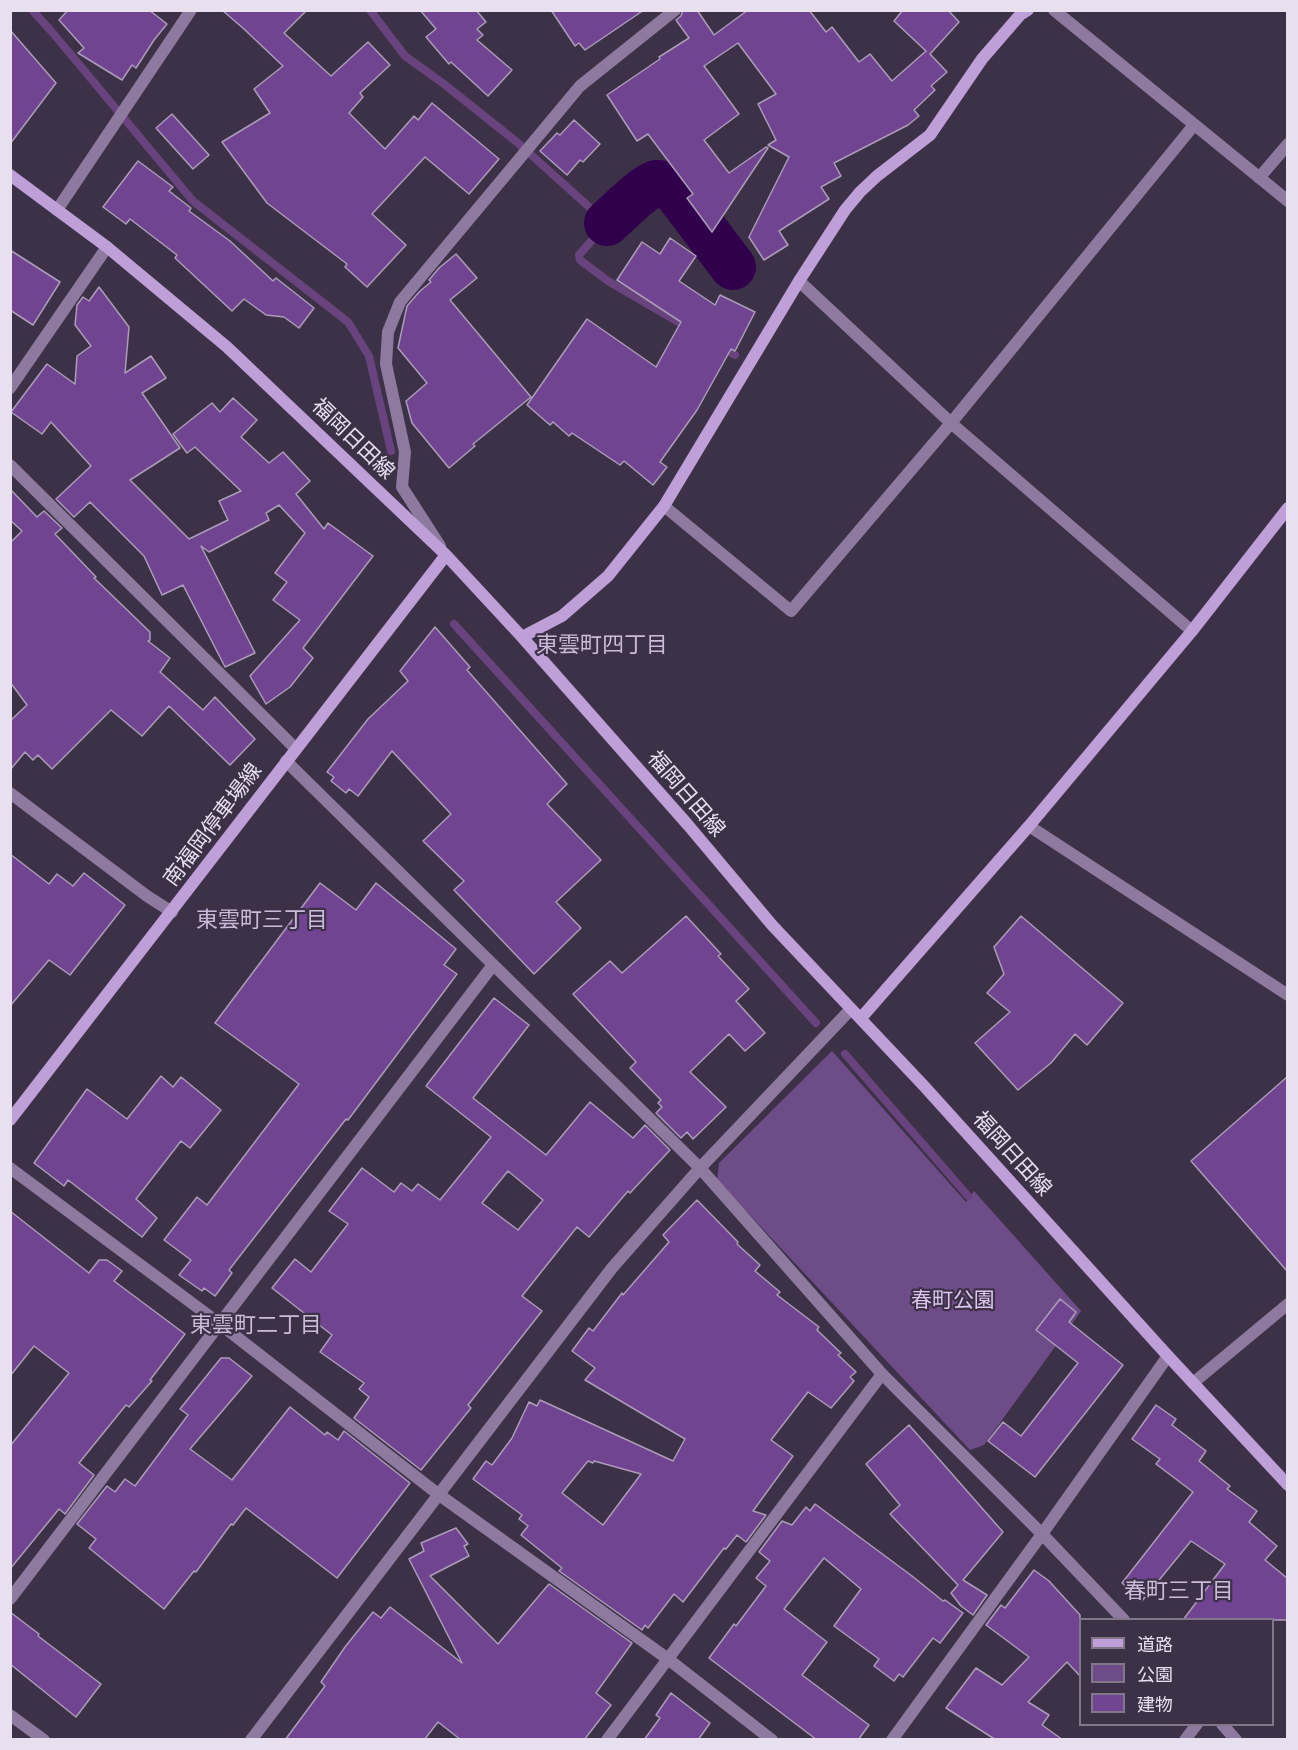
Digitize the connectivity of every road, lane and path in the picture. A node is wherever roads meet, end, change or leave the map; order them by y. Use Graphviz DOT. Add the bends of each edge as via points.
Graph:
graph roads {
  1 [pos="191,10"];
  2 [pos="675,10"];
  3 [pos="1028,10"];
  4 [pos="1054,10"];
  5 [pos="1194,125"];
  6 [pos="1287,144"];
  7 [pos="10,175"];
  8 [pos="1259,178"];
  9 [pos="1287,201"];
  10 [pos="57,210"];
  11 [pos="106,247"];
  12 [pos="799,281"];
  13 [pos="10,388"];
  14 [pos="951,423"];
  15 [pos="10,465"];
  16 [pos="664,506"];
  17 [pos="1287,508"];
  18 [pos="446,555"];
  19 [pos="1192,631"];
  20 [pos="522,637"];
  21 [pos="296,749"];
  22 [pos="286,761"];
  23 [pos="10,793"];
  24 [pos="1029,826"];
  25 [pos="171,912"];
  26 [pos="493,965"];
  27 [pos="1287,996"];
  28 [pos="851,1009"];
  29 [pos="861,1018"];
  30 [pos="10,1120"];
  31 [pos="10,1168"];
  32 [pos="700,1168"];
  33 [pos="1287,1304"];
  34 [pos="220,1324"];
  35 [pos="1168,1356"];
  36 [pos="882,1374"];
  37 [pos="1194,1383"];
  38 [pos="1287,1485"];
  39 [pos="438,1494"];
  40 [pos="1042,1534"];
  41 [pos="10,1599"];
  42 [pos="1122,1618"];
  43 [pos="668,1659"];
  44 [pos="10,1715"];
  45 [pos="1196,1726"];
  46 [pos="1223,1726"];
  47 [pos="44,1740"];
  48 [pos="251,1740"];
  49 [pos="607,1740"];
  50 [pos="772,1740"];
  51 [pos="892,1740"];
  52 [pos="1185,1740"];
  53 [pos="1236,1740"];
  1 -- 10 [label="street"];
  2 -- 18 [label="street" via="580,86 400,302 388,332 386,364 405,452 402,487"];
  3 -- 12 [label="main road" via="982,59 930,135 860,192"];
  4 -- 5 [label="street"];
  5 -- 8 [label="street"];
  5 -- 14 [label="street"];
  6 -- 8 [label="street"];
  7 -- 10 [label="main road, 福岡日田線"];
  8 -- 9 [label="street"];
  10 -- 11 [label="main road, 福岡日田線"];
  11 -- 13 [label="street"];
  11 -- 18 [label="main road, 福岡日田線" via="227,347"];
  12 -- 14 [label="street"];
  12 -- 16 [label="main road"];
  14 -- 16 [label="street" via="791,611"];
  14 -- 19 [label="street"];
  15 -- 21 [label="street"];
  16 -- 20 [label="main road" via="609,576 562,616"];
  17 -- 19 [label="main road"];
  18 -- 20 [label="main road, 福岡日田線"];
  18 -- 21 [label="main road, 南福岡停車場線"];
  19 -- 24 [label="main road"];
  20 -- 28 [label="main road, 福岡日田線" via="772,925"];
  21 -- 22 [label="main road, 南福岡停車場線"];
  22 -- 25 [label="main road, 南福岡停車場線"];
  22 -- 26 [label="street"];
  23 -- 25 [label="street"];
  24 -- 27 [label="street"];
  24 -- 29 [label="main road"];
  25 -- 30 [label="main road, 南福岡停車場線"];
  26 -- 32 [label="street"];
  26 -- 34 [label="street"];
  28 -- 29 [label="main road, 福岡日田線"];
  28 -- 32 [label="street"];
  29 -- 35 [label="main road, 福岡日田線"];
  31 -- 34 [label="street"];
  32 -- 36 [label="street"];
  32 -- 39 [label="street" via="612,1268"];
  33 -- 37 [label="street"];
  34 -- 39 [label="street"];
  34 -- 41 [label="street"];
  35 -- 37 [label="main road, 福岡日田線"];
  35 -- 40 [label="street"];
  36 -- 40 [label="street"];
  36 -- 43 [label="street"];
  37 -- 38 [label="main road, 福岡日田線"];
  39 -- 43 [label="street"];
  39 -- 48 [label="street"];
  40 -- 42 [label="street"];
  40 -- 51 [label="street"];
  43 -- 49 [label="street"];
  43 -- 50 [label="street"];
  44 -- 47 [label="street"];
  45 -- 52 [label="street"];
  46 -- 53 [label="street"];
}
